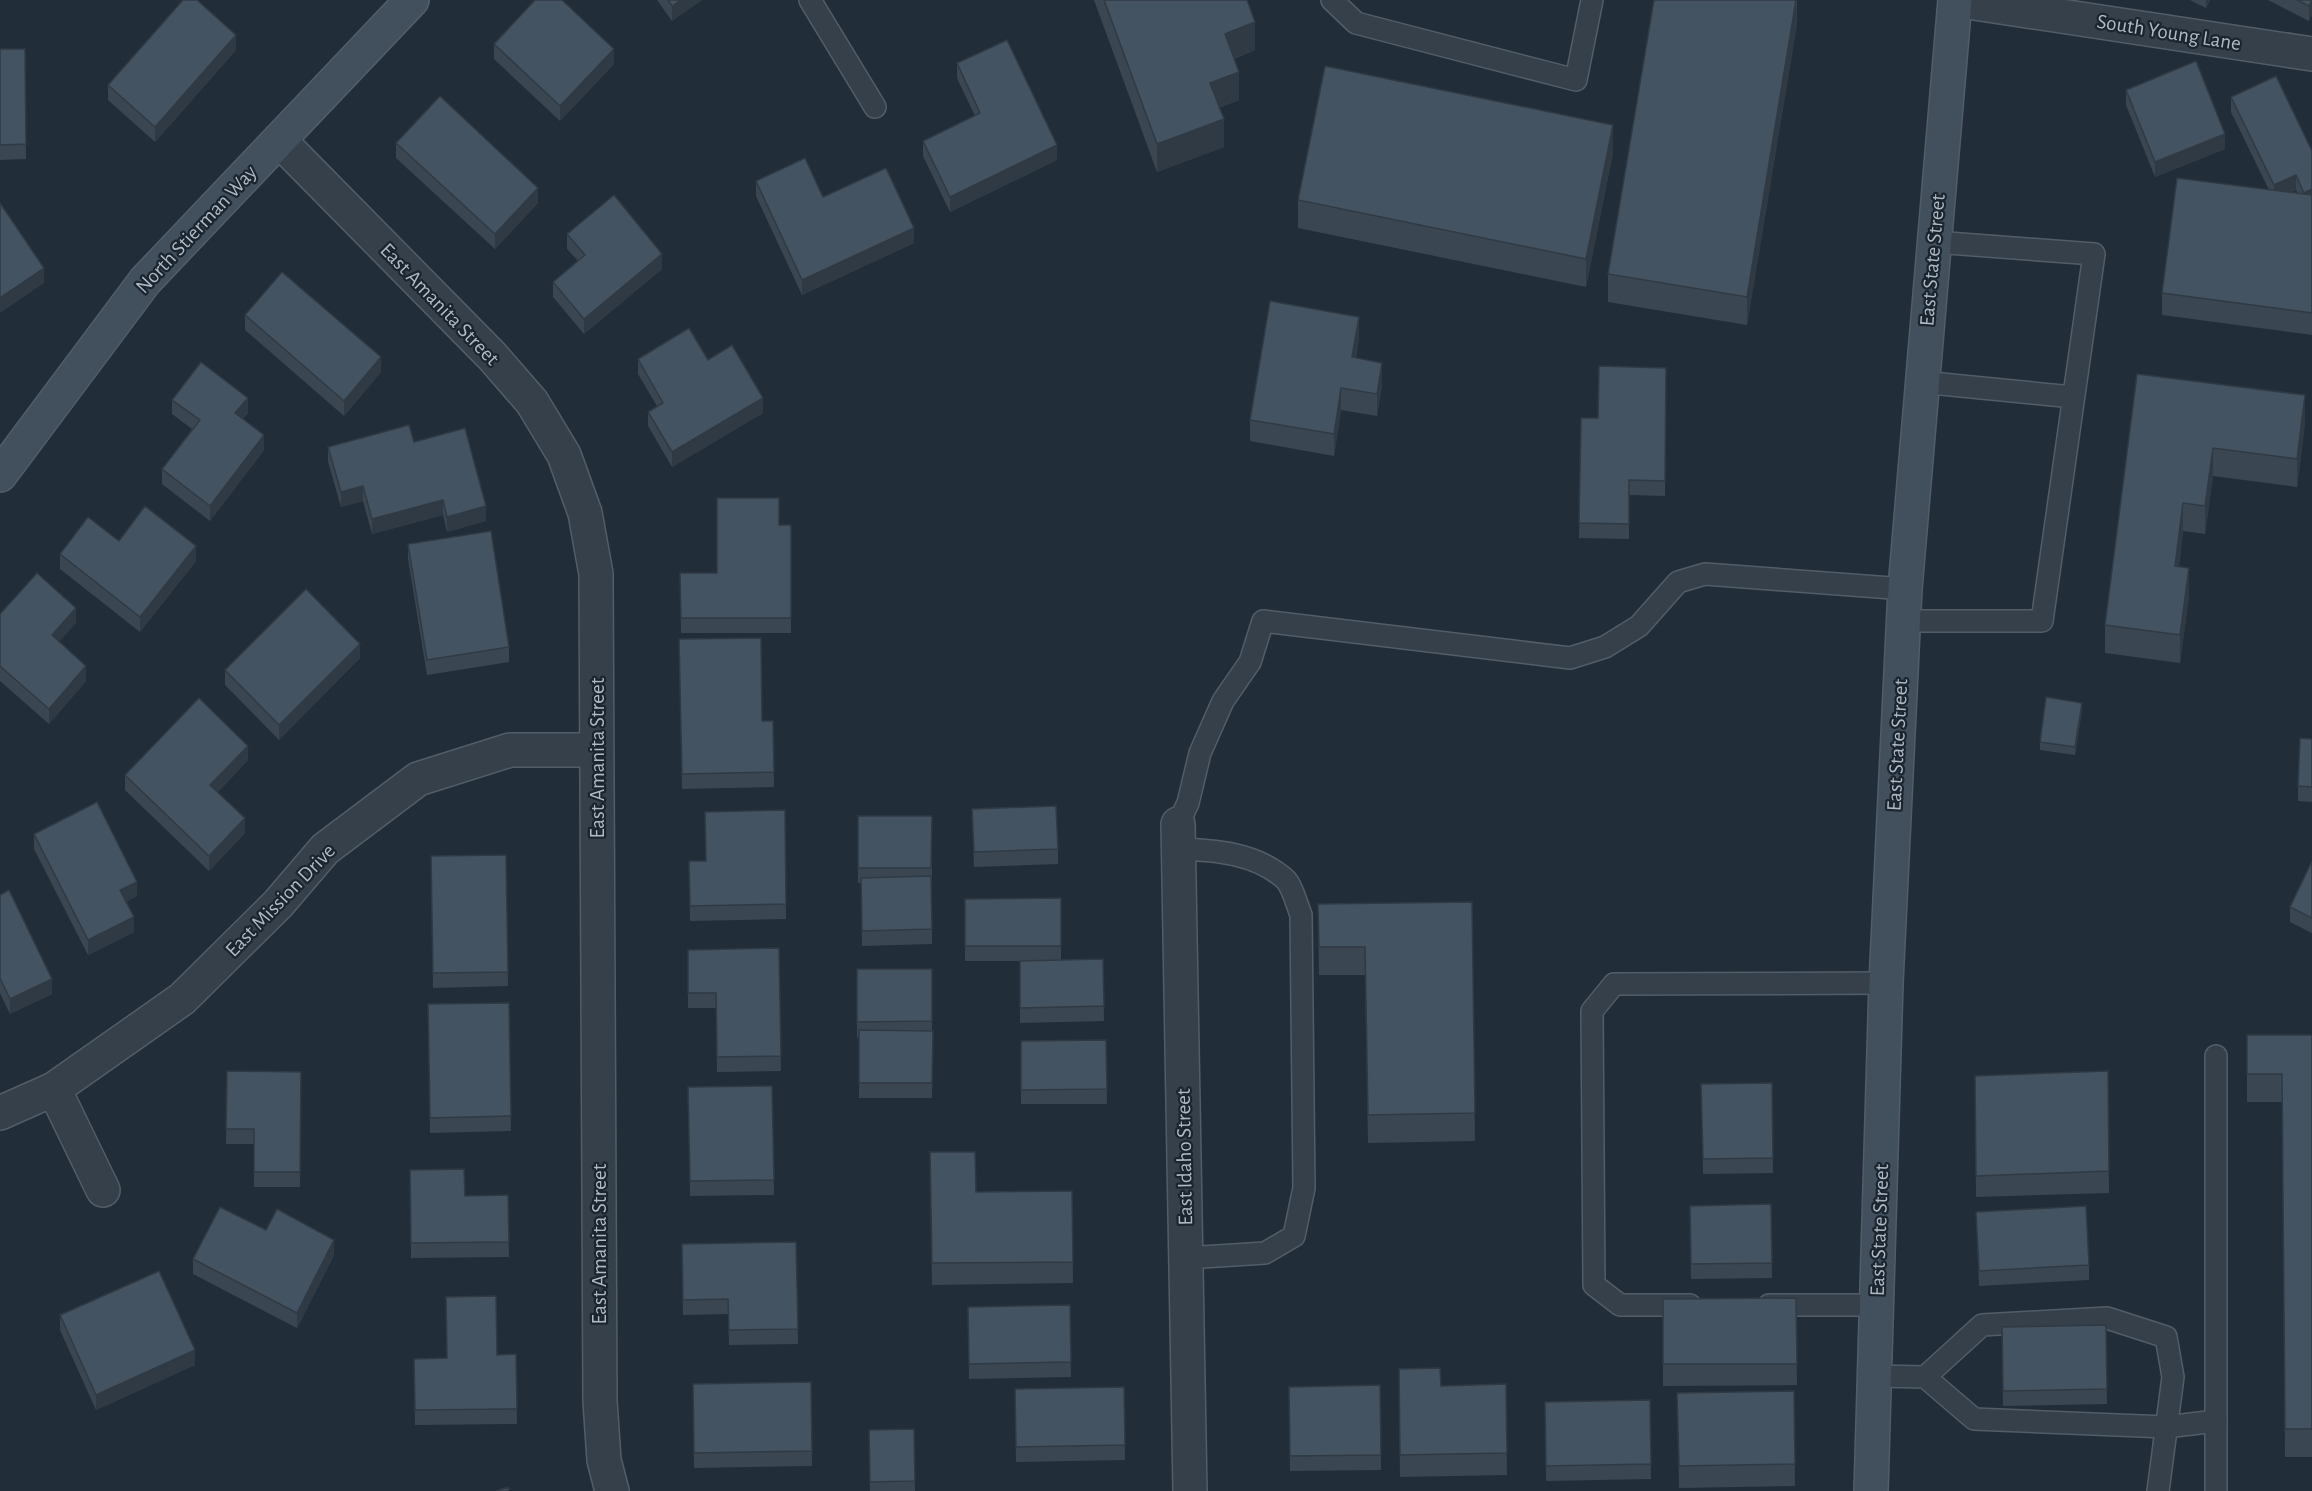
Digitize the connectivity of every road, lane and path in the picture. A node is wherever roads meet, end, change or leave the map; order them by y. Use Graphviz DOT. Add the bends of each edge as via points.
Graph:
graph roads {
  1 [pos="412,0"];
  2 [pos="810,0"];
  3 [pos="1332,0"];
  4 [pos="1592,0"];
  5 [pos="1955,0"];
  6 [pos="2312,54"];
  7 [pos="875,107"];
  8 [pos="279,140"];
  9 [pos="1934,242"];
  10 [pos="1920,382"];
  11 [pos="2073,397"];
  12 [pos="0,475"];
  13 [pos="1905,589"];
  14 [pos="1903,621"];
  15 [pos="597,750"];
  16 [pos="1178,836"];
  17 [pos="1886,983"];
  18 [pos="2216,1056"];
  19 [pos="54,1089"];
  20 [pos="0,1113"];
  21 [pos="103,1190"];
  22 [pos="1186,1258"];
  23 [pos="1711,1305"];
  24 [pos="1745,1305"];
  25 [pos="1876,1305"];
  26 [pos="1874,1377"];
  27 [pos="1925,1377"];
  28 [pos="2216,1421"];
  29 [pos="2166,1427"];
  30 [pos="612,1491"];
  31 [pos="1190,1491"];
  32 [pos="1871,1491"];
  33 [pos="2158,1491"];
  34 [pos="2216,1491"];
  1 -- 8 [label="main road, North Stierman Way"];
  2 -- 7 [label="lane"];
  3 -- 4 [label="lane" via="1356,23 1576,80"];
  5 -- 6 [label="street, South Young Lane"];
  5 -- 9 [label="main road, East State Street"];
  8 -- 12 [label="main road, North Stierman Way" via="145,281"];
  8 -- 15 [label="street, East Amanita Street" via="492,356 532,402 564,455 585,513 596,574"];
  9 -- 10 [label="main road, East State Street"];
  9 -- 11 [label="lane" via="2094,254"];
  10 -- 11 [label="lane"];
  10 -- 13 [label="main road, East State Street"];
  11 -- 14 [label="lane" via="2042,621"];
  13 -- 14 [label="main road, East State Street"];
  13 -- 16 [label="lane" via="1706,574 1678,582 1638,626 1605,647 1570,658 1263,621 1250,662 1223,701 1200,753"];
  14 -- 17 [label="main road, East State Street"];
  15 -- 19 [label="street, East Mission Drive" via="510,750 418,779 325,849 278,904 182,999"];
  15 -- 30 [label="street, East Amanita Street" via="600,1401 604,1460"];
  16 -- 22 [label="street, East Idaho Street"];
  16 -- 22 [label="lane" via="1258,863 1287,881 1301,915 1304,1188 1294,1236 1264,1253"];
  17 -- 23 [label="lane" via="1614,984 1592,1011 1594,1285 1620,1305"];
  17 -- 25 [label="main road, East State Street"];
  18 -- 28 [label="lane"];
  19 -- 20 [label="street, East Mission Drive"];
  19 -- 21 [label="street"];
  22 -- 31 [label="street, East Idaho Street"];
  24 -- 25 [label="lane"];
  25 -- 26 [label="main road, East State Street"];
  26 -- 27 [label="lane"];
  26 -- 32 [label="main road, East State Street"];
  27 -- 29 [label="lane" via="1974,1419"];
  27 -- 29 [label="lane" via="1982,1325 2107,1318 2166,1337 2173,1377"];
  28 -- 29 [label="lane"];
  28 -- 34 [label="lane"];
  29 -- 33 [label="lane"];
}
